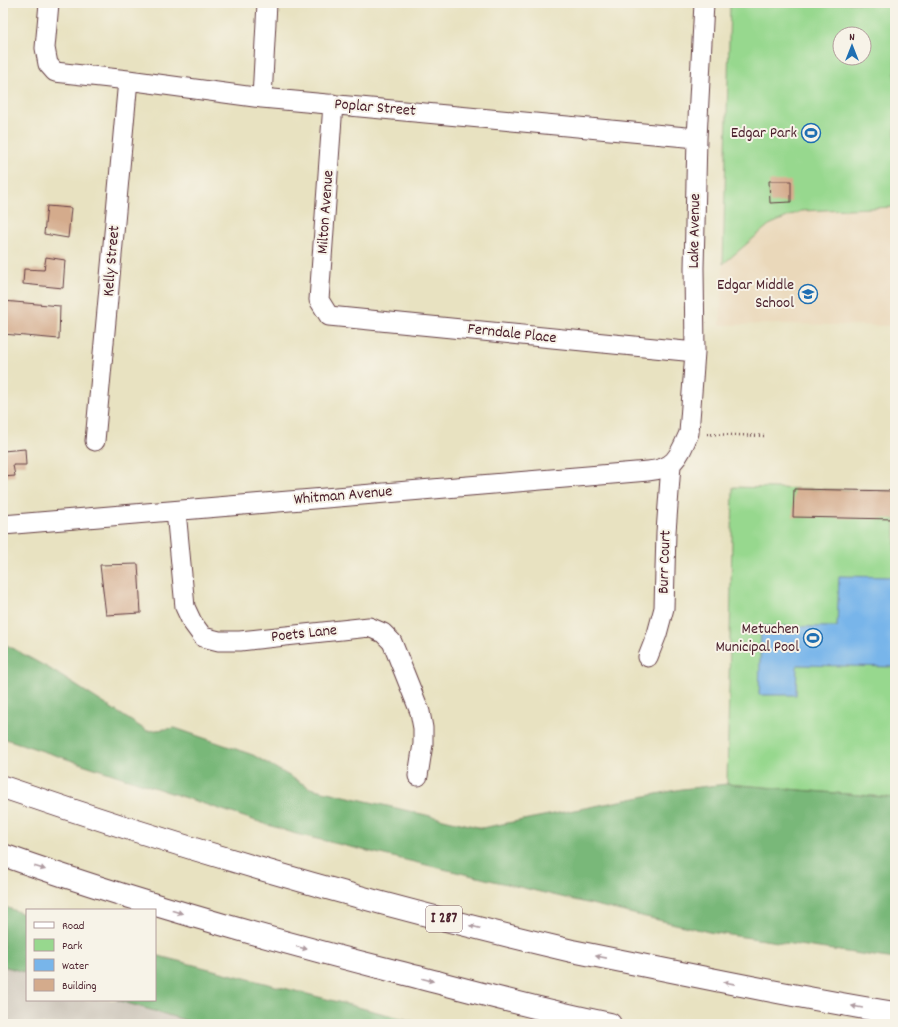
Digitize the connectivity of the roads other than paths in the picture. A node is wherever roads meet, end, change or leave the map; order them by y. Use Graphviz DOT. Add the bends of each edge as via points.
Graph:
graph roads {
  1 [pos="49,3"];
  2 [pos="267,3"];
  3 [pos="704,3"];
  4 [pos="128,80"];
  5 [pos="262,98"];
  6 [pos="333,104"];
  7 [pos="697,138"];
  8 [pos="329,316"];
  9 [pos="695,352"];
  10 [pos="95,442"];
  11 [pos="675,460"];
  12 [pos="176,511"];
  13 [pos="3,525"];
  14 [pos="648,657"];
  15 [pos="418,776"];
  16 [pos="3,787"];
  17 [pos="3,855"];
  18 [pos="895,1013"];
  19 [pos="610,1024"];
  1 -- 4 [label="street, Poplar Street" via="45,48 48,64 55,72"];
  2 -- 5 [label="street"];
  3 -- 7 [label="street, Lake Avenue"];
  4 -- 5 [label="street, Poplar Street"];
  4 -- 10 [label="street, Kelly Street"];
  5 -- 6 [label="street, Poplar Street"];
  6 -- 7 [label="street, Poplar Street"];
  6 -- 8 [label="street, Milton Avenue" via="319,300"];
  7 -- 9 [label="street, Lake Avenue"];
  8 -- 9 [label="street, Ferndale Place"];
  9 -- 11 [label="street, Lake Avenue" via="689,433"];
  11 -- 12 [label="street, Whitman Avenue" via="658,470"];
  11 -- 14 [label="street, Burr Court" via="666,532 664,608"];
  12 -- 13 [label="street, Whitman Avenue"];
  12 -- 15 [label="street, Poets Lane" via="185,607 203,637 220,641 240,641 369,627 383,633 392,642 420,712 423,744"];
  18 -- 16 [label="highway, I 287, one-way" via="791,995 574,951 414,912 248,866"];
  17 -- 19 [label="highway, one-way" via="287,944"];
}
